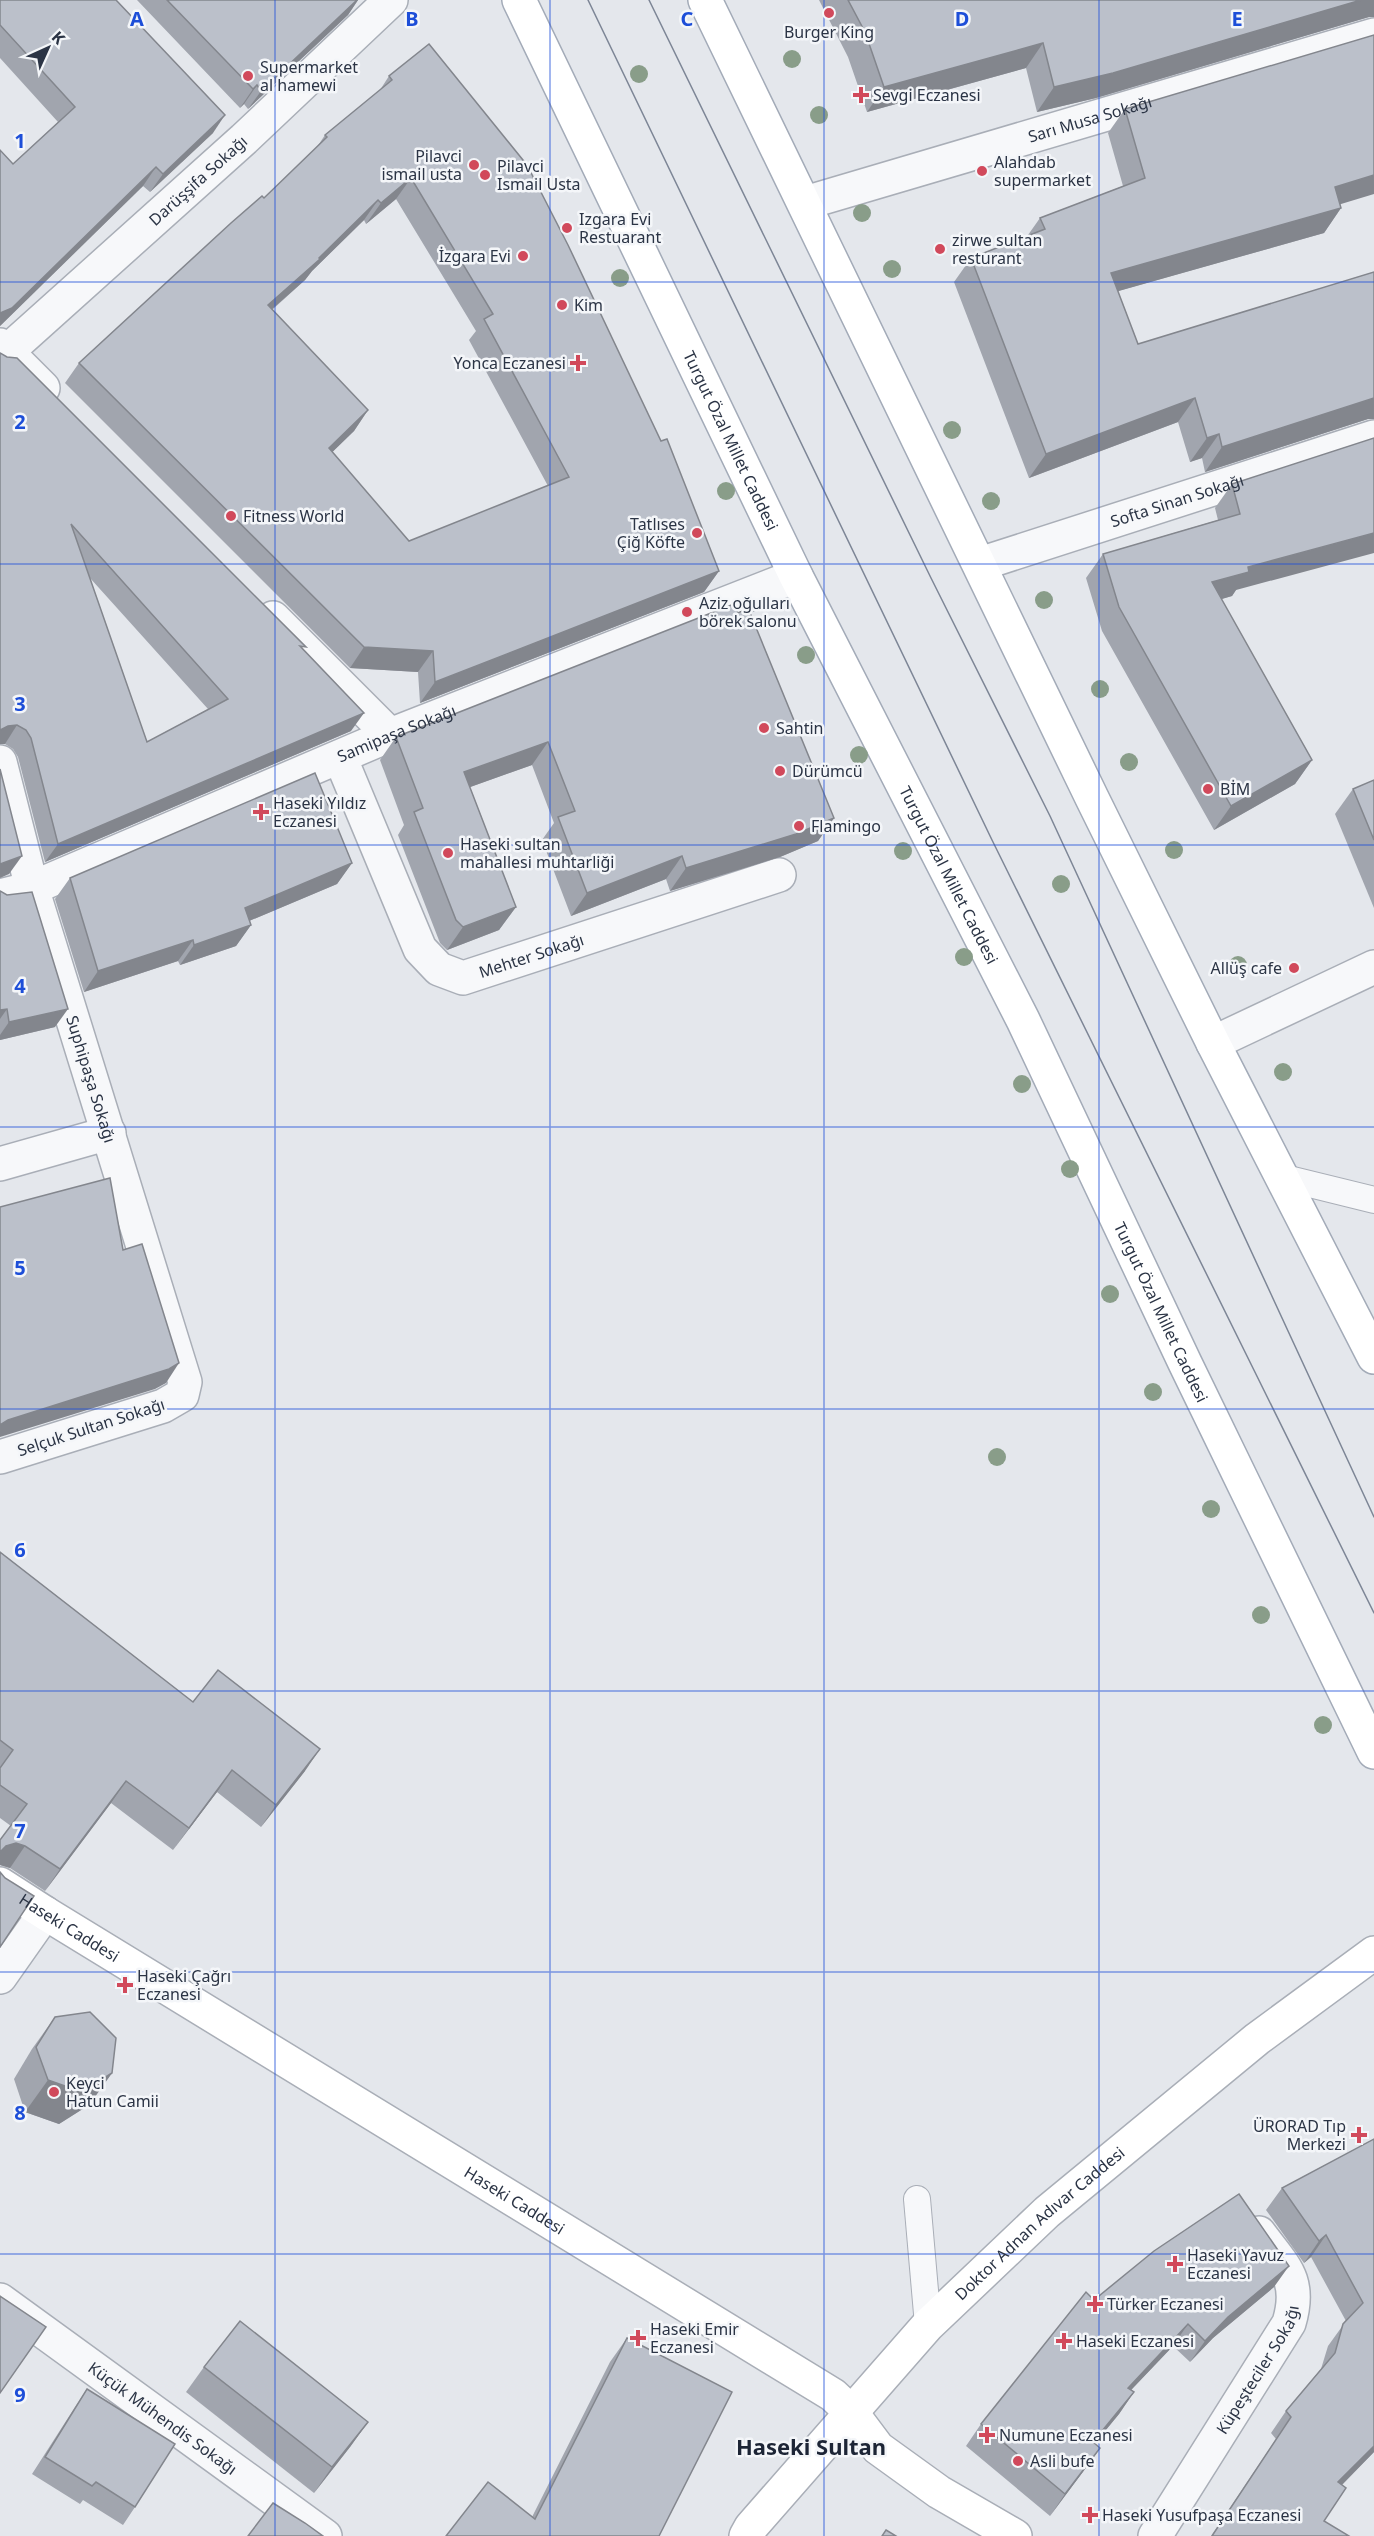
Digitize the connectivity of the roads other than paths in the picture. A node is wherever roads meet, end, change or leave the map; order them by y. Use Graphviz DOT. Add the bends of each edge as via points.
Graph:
graph roads {
  1 [pos="391,0"];
  2 [pos="519,0"];
  3 [pos="705,0"];
  4 [pos="1374,34"];
  5 [pos="220,114"];
  6 [pos="244,139"];
  7 [pos="805,203"];
  8 [pos="2,351"];
  9 [pos="65,410"];
  10 [pos="1374,437"];
  11 [pos="980,564"];
  12 [pos="796,576"];
  13 [pos="248,593"];
  14 [pos="390,735"];
  15 [pos="340,757"];
  16 [pos="0,762"];
  17 [pos="779,875"];
  18 [pos="32,888"];
  19 [pos="0,896"];
  20 [pos="1374,967"];
  21 [pos="1213,1043"];
  22 [pos="109,1133"];
  23 [pos="0,1164"];
  24 [pos="1281,1177"];
  25 [pos="1374,1200"];
  26 [pos="1366,1322"];
  27 [pos="1374,1357"];
  28 [pos="182,1395"];
  29 [pos="0,1457"];
  30 [pos="1374,1752"];
  31 [pos="0,1884"];
  32 [pos="45,1913"];
  33 [pos="1374,1953"];
  34 [pos="0,1977"];
  35 [pos="917,2199"];
  36 [pos="1242,2209"];
  37 [pos="0,2300"];
  38 [pos="927,2325"];
  39 [pos="850,2412"];
  40 [pos="325,2536"];
  41 [pos="746,2536"];
  42 [pos="1015,2536"];
  43 [pos="1155,2536"];
  1 -- 6 [label="street, Darüşşifa Sokağı"];
  2 -- 12 [label="main road, Turgut Özal Millet Caddesi"];
  3 -- 7 [label="main road"];
  4 -- 7 [label="street, Sarı Musa Sokağı"];
  5 -- 6 [label="street"];
  6 -- 8 [label="street, Darüşşifa Sokağı"];
  7 -- 11 [label="main road"];
  8 -- 9 [label="street"];
  10 -- 11 [label="street, Softa Sinan Sokağı"];
  11 -- 21 [label="main road"];
  12 -- 14 [label="street, Samipaşa Sokağı"];
  12 -- 30 [label="main road, Turgut Özal Millet Caddesi" via="1023,1020"];
  13 -- 14 [label="street"];
  14 -- 15 [label="street, Samipaşa Sokağı"];
  15 -- 17 [label="street, Mehter Sokağı" via="420,949 439,969 463,978"];
  15 -- 18 [label="street, Samipaşa Sokağı"];
  16 -- 18 [label="street, Suphipaşa Sokağı"];
  18 -- 19 [label="street, Samipaşa Sokağı"];
  18 -- 22 [label="street, Suphipaşa Sokağı"];
  20 -- 21 [label="street"];
  21 -- 24 [label="main road"];
  22 -- 23 [label="street"];
  22 -- 28 [label="street, Suphipaşa Sokağı" via="185,1382"];
  24 -- 25 [label="lane"];
  24 -- 26 [label="main road"];
  26 -- 27 [label="main road"];
  28 -- 29 [label="street, Selçuk Sultan Sokağı" via="163,1406"];
  31 -- 32 [label="main road, Haseki Caddesi"];
  32 -- 34 [label="street"];
  32 -- 39 [label="main road, Haseki Caddesi" via="833,2395"];
  33 -- 38 [label="main road, Doktor Adnan Adıvar Caddesi" via="1257,2039 1047,2212"];
  35 -- 38 [label="lane"];
  36 -- 43 [label="street, Küpeşteciler Sokağı" via="1292,2278 1295,2303 1288,2323"];
  37 -- 40 [label="street, Küçük Mühendis Sokağı"];
  38 -- 39 [label="main road, Doktor Adnan Adıvar Caddesi"];
  39 -- 41 [label="main road, Doktor Adnan Adıvar Caddesi"];
  39 -- 42 [label="main road, Haseki Caddesi" via="878,2448 939,2492"];
}
